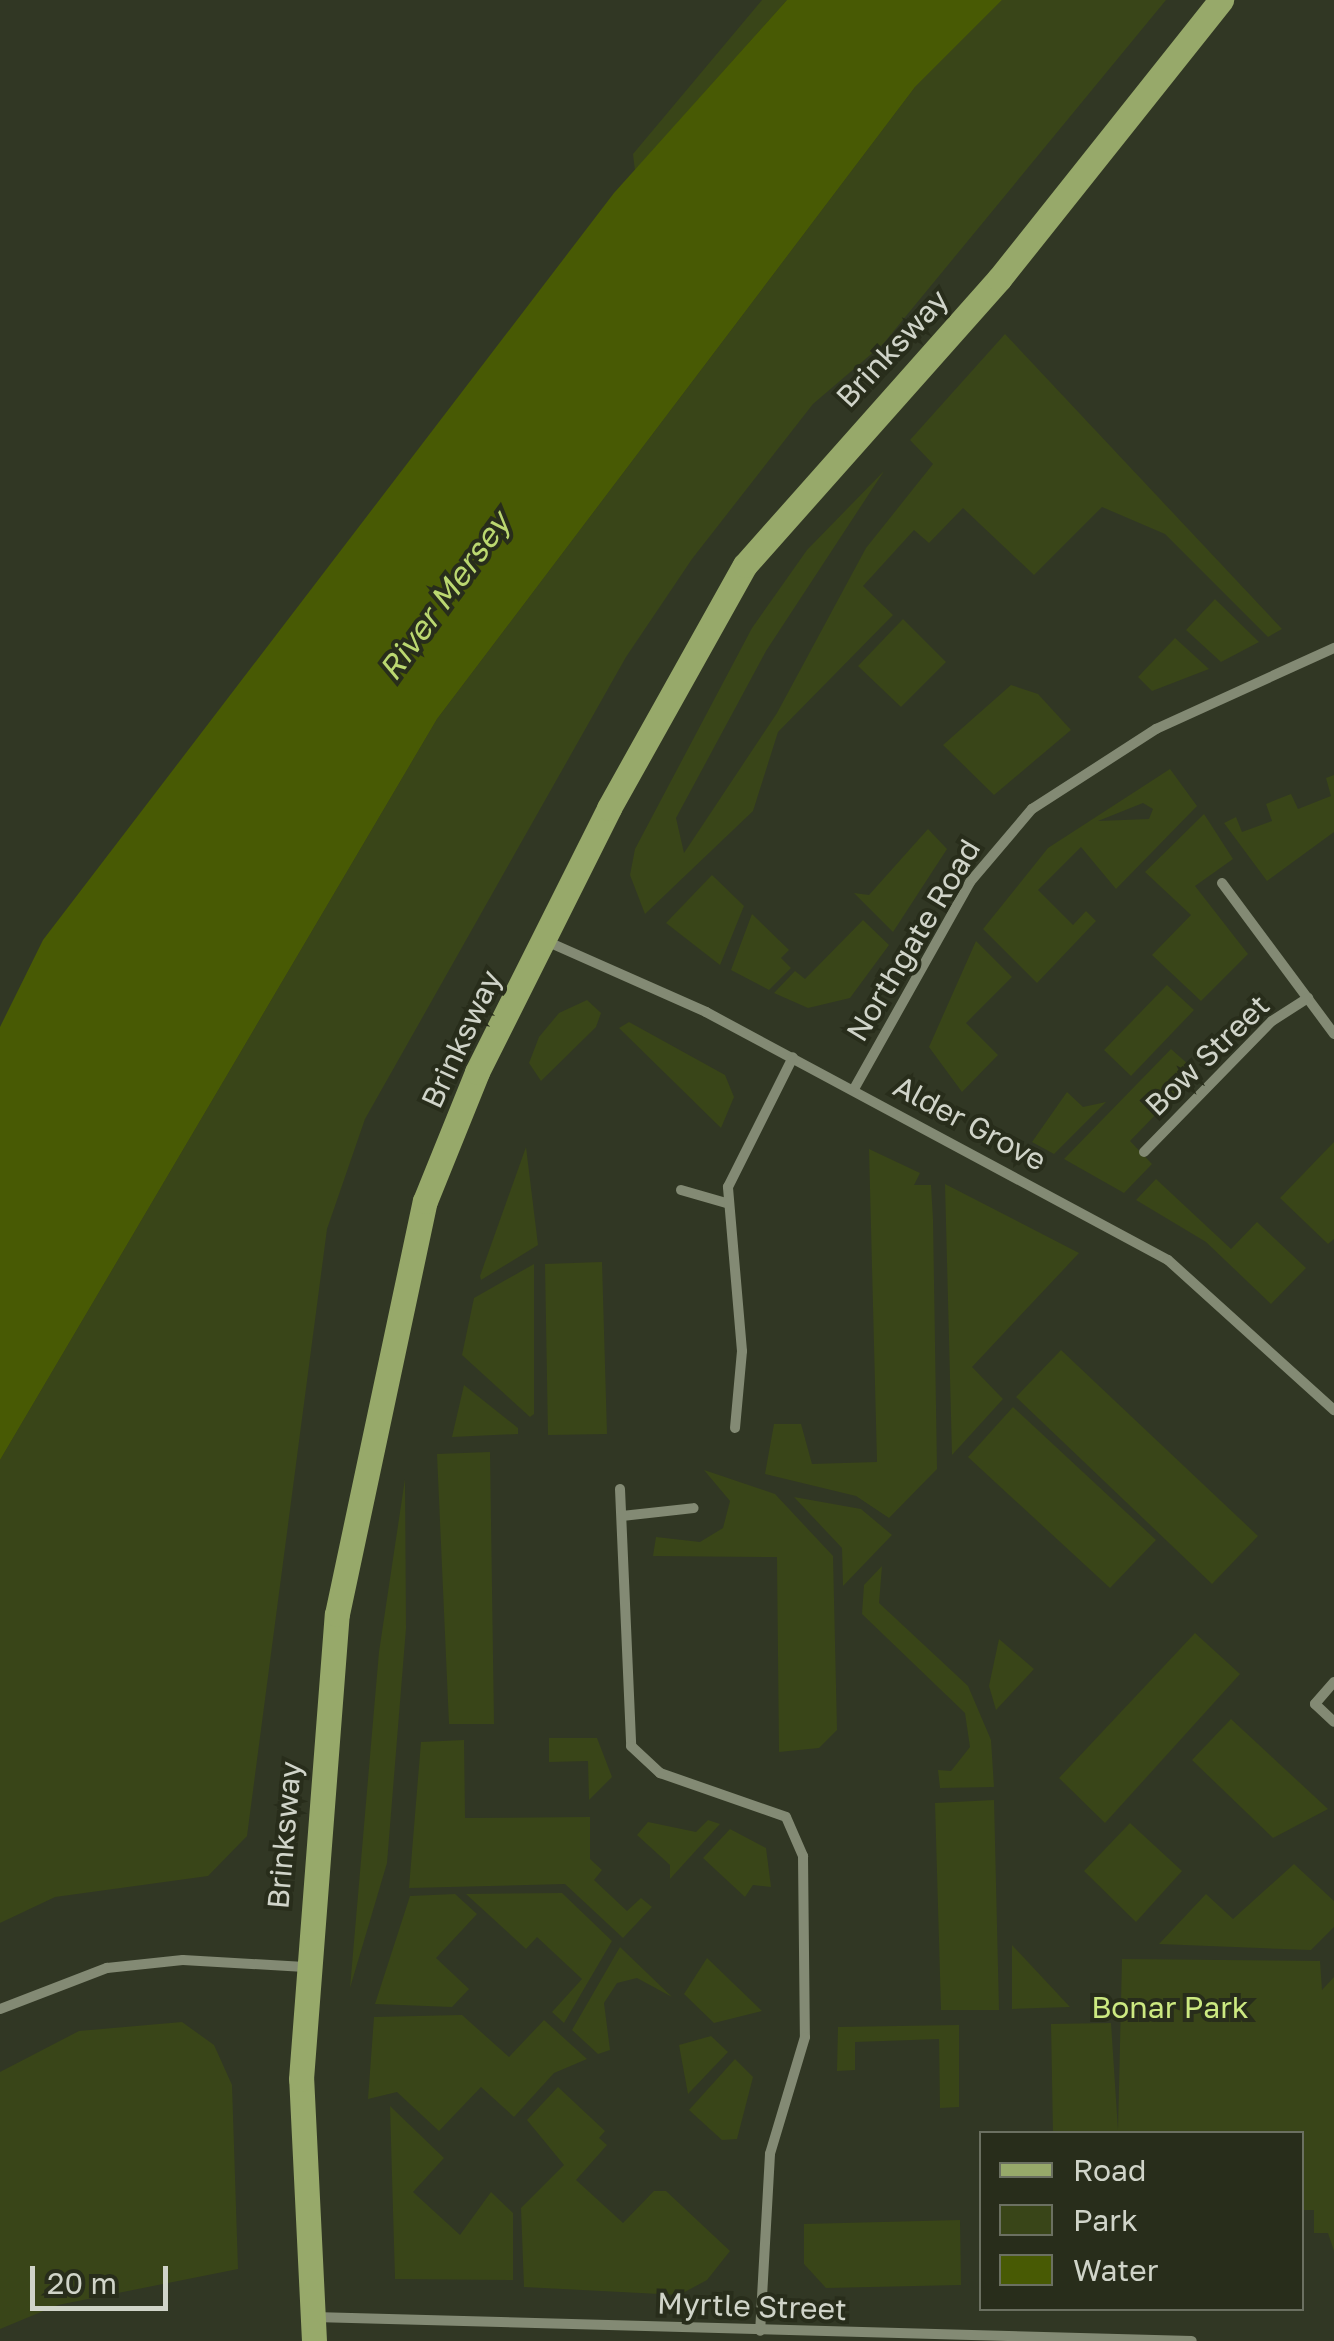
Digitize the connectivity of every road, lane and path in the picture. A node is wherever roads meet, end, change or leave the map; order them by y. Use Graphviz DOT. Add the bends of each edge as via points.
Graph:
graph roads {
  1 [pos="1222,0"];
  2 [pos="1334,648"];
  3 [pos="1222,883"];
  4 [pos="543,940"];
  5 [pos="1308,998"];
  6 [pos="1334,1034"];
  7 [pos="793,1057"];
  8 [pos="854,1090"];
  9 [pos="1144,1152"];
  10 [pos="681,1190"];
  11 [pos="726,1203"];
  12 [pos="1334,1410"];
  13 [pos="735,1428"];
  14 [pos="620,1489"];
  15 [pos="694,1508"];
  16 [pos="622,1516"];
  17 [pos="1334,1682"];
  18 [pos="1334,1722"];
  19 [pos="305,1967"];
  20 [pos="0,2008"];
  21 [pos="670,2328"];
  22 [pos="313,2329"];
  23 [pos="760,2331"];
  24 [pos="894,2338"];
  25 [pos="671,2341"];
  26 [pos="1192,2341"];
  1 -- 4 [label="main road, Brinksway" via="999,280 745,566"];
  2 -- 8 [label="street, Northgate Road" via="1156,728 1032,810 970,882"];
  3 -- 5 [label="street, Bow Street"];
  4 -- 7 [label="street, Alder Grove"];
  4 -- 19 [label="main road, Brinksway" via="426,1201 389,1342 337,1614"];
  5 -- 6 [label="street, Bow Street"];
  5 -- 9 [label="street, Bow Street" via="1272,1021"];
  7 -- 8 [label="street, Alder Grove"];
  7 -- 11 [label="street" via="736,1163"];
  8 -- 12 [label="street, Alder Grove" via="1178,1266"];
  10 -- 11 [label="street"];
  11 -- 13 [label="street" via="741,1335"];
  14 -- 16 [label="street"];
  15 -- 16 [label="street"];
  16 -- 23 [label="street" via="631,1746 660,1773 786,1816 803,1856 805,2036 770,2151"];
  17 -- 18 [label="street" via="1315,1704"];
  19 -- 20 [label="street" via="183,1960 107,1968"];
  19 -- 22 [label="main road, Brinksway"];
  21 -- 22 [label="street, Myrtle Street"];
  21 -- 23 [label="street, Myrtle Street"];
  21 -- 25 [label="street"];
  23 -- 24 [label="street, Myrtle Street"];
  24 -- 26 [label="street, Myrtle Street"];
}
